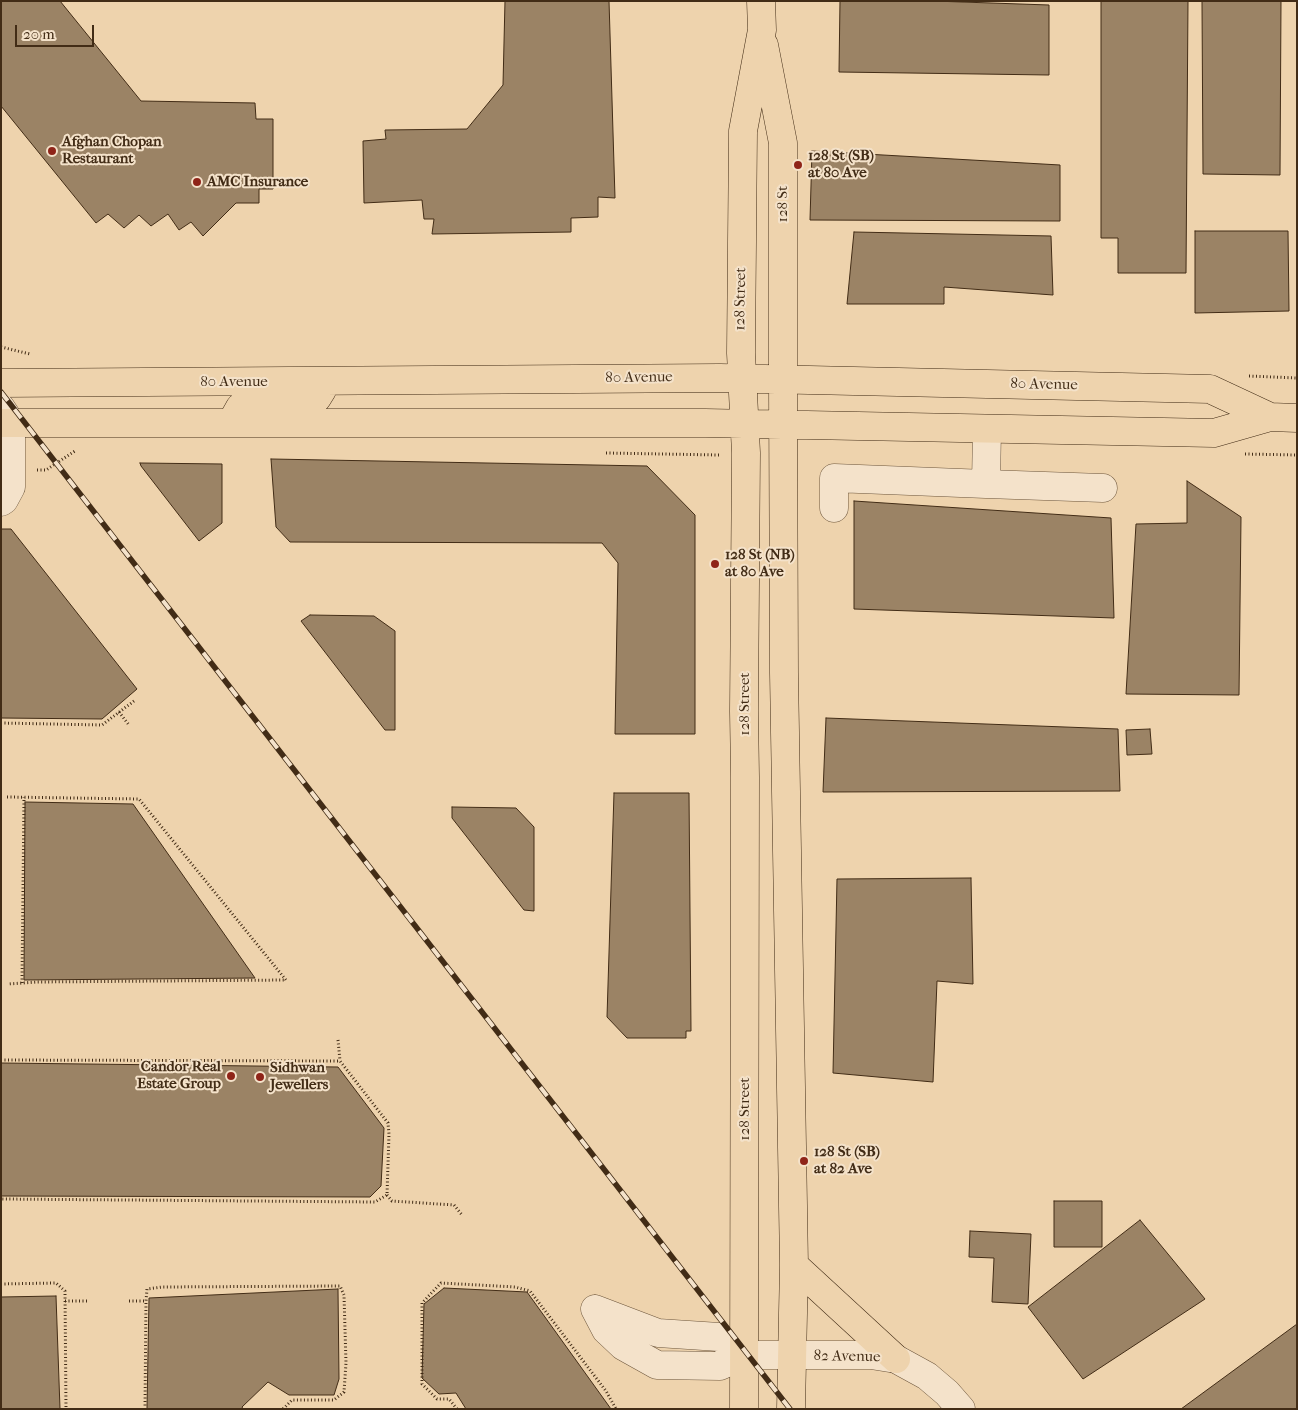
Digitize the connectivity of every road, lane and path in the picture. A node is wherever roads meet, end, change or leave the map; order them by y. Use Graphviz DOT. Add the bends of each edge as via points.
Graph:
graph roads {
  1 [pos="761,1"];
  2 [pos="762,30"];
  3 [pos="741,378"];
  4 [pos="783,379"];
  5 [pos="324,382"];
  6 [pos="1,383"];
  7 [pos="1270,417"];
  8 [pos="5,418"];
  9 [pos="1297,418"];
  10 [pos="231,423"];
  11 [pos="745,424"];
  12 [pos="784,425"];
  13 [pos="987,429"];
  14 [pos="68,455"];
  15 [pos="46,470"];
  16 [pos="986,484"];
  17 [pos="1103,488"];
  18 [pos="1,502"];
  19 [pos="834,508"];
  20 [pos="134,701"];
  21 [pos="119,712"];
  22 [pos="1,723"];
  23 [pos="129,725"];
  24 [pos="745,777"];
  25 [pos="7,798"];
  26 [pos="24,798"];
  27 [pos="788,823"];
  28 [pos="22,983"];
  29 [pos="8,984"];
  30 [pos="338,1040"];
  31 [pos="1,1060"];
  32 [pos="340,1061"];
  33 [pos="387,1194"];
  34 [pos="1,1199"];
  35 [pos="462,1215"];
  36 [pos="794,1265"];
  37 [pos="1,1284"];
  38 [pos="88,1300"];
  39 [pos="129,1300"];
  40 [pos="65,1301"];
  41 [pos="146,1301"];
  42 [pos="745,1356"];
  43 [pos="793,1356"];
  44 [pos="896,1359"];
  45 [pos="66,1409"];
  46 [pos="145,1409"];
  47 [pos="283,1409"];
  48 [pos="456,1409"];
  49 [pos="616,1409"];
  50 [pos="744,1409"];
  51 [pos="791,1409"];
  52 [pos="961,1409"];
  1 -- 2 [label="main road, 128 Street"];
  2 -- 3 [label="main road, 128 Street" via="743,131"];
  2 -- 4 [label="main road, 128 St" via="784,143"];
  3 -- 4 [label="main road, 80 Avenue"];
  3 -- 5 [label="main road, 80 Avenue"];
  3 -- 11 [label="main road, 128 Street"];
  4 -- 7 [label="main road, 80 Avenue" via="1210,389"];
  4 -- 12 [label="main road"];
  5 -- 6 [label="main road, 80 Avenue"];
  5 -- 10 [label="main road" via="317,398 248,403 240,408"];
  7 -- 9 [label="main road, 80 Avenue"];
  7 -- 13 [label="main road, 80 Avenue" via="1214,433"];
  8 -- 10 [label="main road, 80 Avenue"];
  8 -- 18 [label="street" via="11,487"];
  10 -- 11 [label="main road, 80 Avenue"];
  11 -- 12 [label="main road, 80 Avenue"];
  11 -- 24 [label="main road, 128 Street"];
  12 -- 13 [label="main road, 80 Avenue"];
  12 -- 27 [label="main road" via="784,674"];
  13 -- 16 [label="street"];
  14 -- 15 [label="path"];
  16 -- 17 [label="street"];
  16 -- 19 [label="street" via="834,478"];
  20 -- 21 [label="path"];
  21 -- 22 [label="path" via="102,725"];
  21 -- 23 [label="path"];
  24 -- 27 [label="main road"];
  24 -- 42 [label="main road, 128 Street"];
  25 -- 26 [label="path"];
  26 -- 28 [label="path"];
  26 -- 28 [label="path" via="138,799 286,980"];
  27 -- 36 [label="main road"];
  28 -- 29 [label="path"];
  30 -- 32 [label="path"];
  31 -- 32 [label="path"];
  32 -- 33 [label="path" via="388,1123"];
  33 -- 34 [label="path" via="375,1202"];
  33 -- 35 [label="path" via="392,1201 454,1205"];
  36 -- 43 [label="main road"];
  36 -- 44 [label="main road"];
  37 -- 40 [label="path" via="56,1283 65,1291"];
  38 -- 40 [label="path"];
  39 -- 41 [label="path"];
  40 -- 45 [label="path"];
  41 -- 46 [label="path"];
  41 -- 47 [label="path" via="147,1289 162,1287 340,1286 344,1295 344,1392 334,1400 292,1400"];
  42 -- 43 [label="street, 82 Avenue"];
  42 -- 50 [label="main road, 128 Street"];
  43 -- 44 [label="street, 82 Avenue" via="863,1355"];
  43 -- 51 [label="main road"];
  44 -- 52 [label="street, 82 Avenue" via="927,1376"];
  48 -- 49 [label="path" via="449,1399 437,1398 422,1384 422,1303 441,1283 515,1287 530,1291 606,1391"];
}
